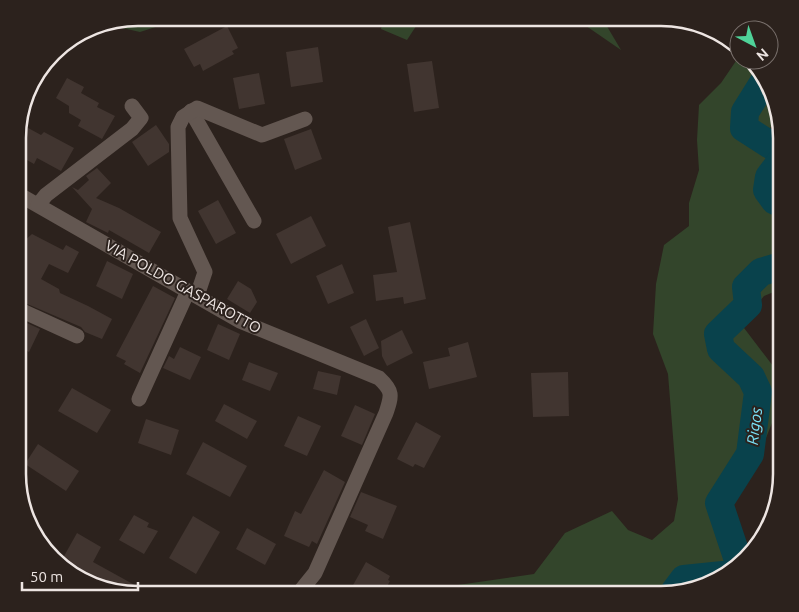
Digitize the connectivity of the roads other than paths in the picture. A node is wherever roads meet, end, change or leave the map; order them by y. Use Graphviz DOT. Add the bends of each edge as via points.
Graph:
graph roads {
  1 [pos="132,106"];
  2 [pos="191,111"];
  3 [pos="305,119"];
  4 [pos="26,198"];
  5 [pos="38,205"];
  6 [pos="254,221"];
  7 [pos="193,294"];
  8 [pos="26,313"];
  9 [pos="77,336"];
  10 [pos="139,399"];
  11 [pos="304,586"];
  1 -- 5 [label="street" via="141,118 132,129 46,195"];
  2 -- 3 [label="street" via="197,108 204,110 262,135"];
  2 -- 6 [label="street"];
  2 -- 7 [label="street" via="178,127 180,218 206,272"];
  4 -- 5 [label="street, VIA POLDO GASPAROTTO"];
  5 -- 7 [label="street, VIA POLDO GASPAROTTO"];
  7 -- 10 [label="street"];
  7 -- 11 [label="street, VIA POLDO GASPAROTTO" via="240,321 379,378 389,387 391,399 382,422 315,572"];
  8 -- 9 [label="street"];
}
